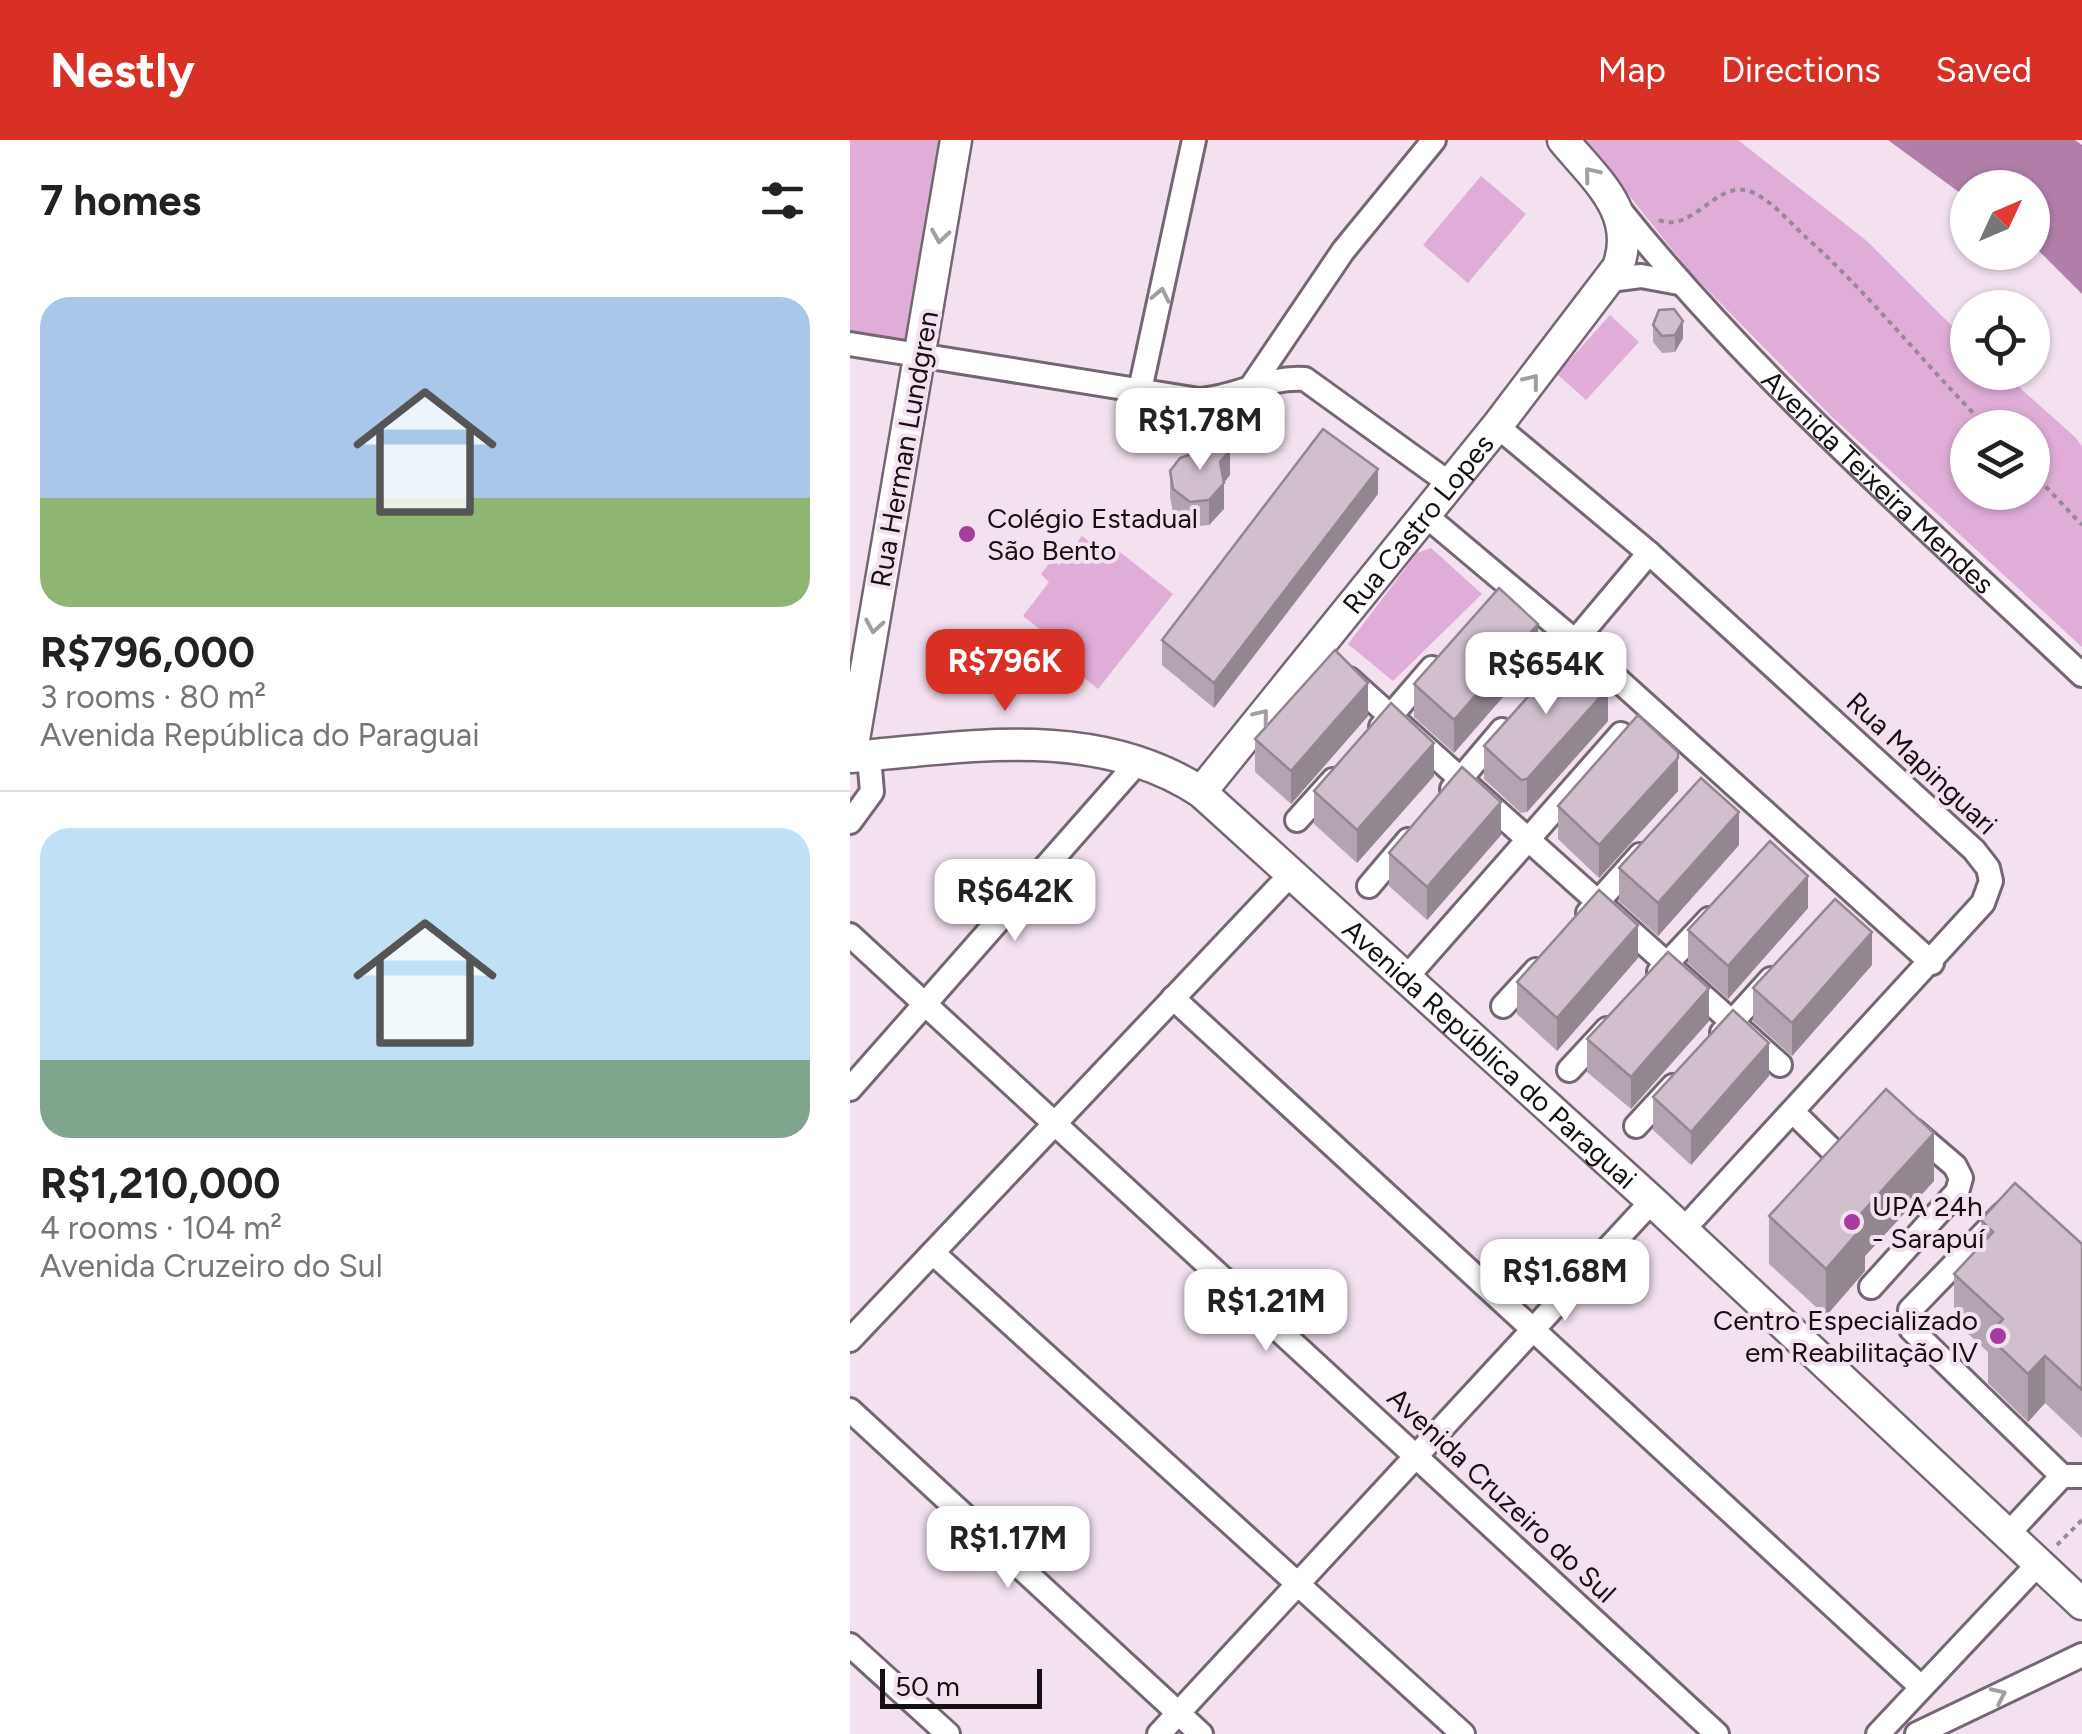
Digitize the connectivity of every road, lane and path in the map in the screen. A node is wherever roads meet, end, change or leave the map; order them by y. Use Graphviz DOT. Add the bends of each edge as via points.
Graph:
graph roads {
  1 [pos="956,140"];
  2 [pos="1194,140"];
  3 [pos="1434,140"];
  4 [pos="1563,140"];
  5 [pos="1619,209"];
  6 [pos="1655,217"];
  7 [pos="1610,280"];
  8 [pos="1679,284"];
  9 [pos="850,344"];
  10 [pos="921,356"];
  11 [pos="1254,384"];
  12 [pos="1140,390"];
  13 [pos="1972,410"];
  14 [pos="1496,426"];
  15 [pos="1449,483"];
  16 [pos="2050,491"];
  17 [pos="1424,514"];
  18 [pos="2082,525"];
  19 [pos="1649,553"];
  20 [pos="1575,640"];
  21 [pos="1450,648"];
  22 [pos="2082,675"];
  23 [pos="1349,680"];
  24 [pos="1518,711"];
  25 [pos="1391,716"];
  26 [pos="1621,734"];
  27 [pos="856,757"];
  28 [pos="1138,762"];
  29 [pos="1460,779"];
  30 [pos="1201,792"];
  31 [pos="1297,820"];
  32 [pos="850,822"];
  33 [pos="1657,836"];
  34 [pos="1528,840"];
  35 [pos="1291,874"];
  36 [pos="1369,886"];
  37 [pos="1598,902"];
  38 [pos="1721,905"];
  39 [pos="1574,928"];
  40 [pos="850,935"];
  41 [pos="1550,954"];
  42 [pos="1792,956"];
  43 [pos="1932,963"];
  44 [pos="1667,964"];
  45 [pos="1406,978"];
  46 [pos="1643,990"];
  47 [pos="1173,998"];
  48 [pos="927,1006"];
  49 [pos="1503,1006"];
  50 [pos="1618,1017"];
  51 [pos="1732,1022"];
  52 [pos="1708,1048"];
  53 [pos="1780,1064"];
  54 [pos="1570,1070"];
  55 [pos="1684,1074"];
  56 [pos="850,1089"];
  57 [pos="1793,1112"];
  58 [pos="1896,1116"];
  59 [pos="1055,1124"];
  60 [pos="1636,1126"];
  61 [pos="1835,1156"];
  62 [pos="1652,1201"];
  63 [pos="2031,1226"];
  64 [pos="1682,1230"];
  65 [pos="933,1252"];
  66 [pos="1871,1287"];
  67 [pos="1533,1330"];
  68 [pos="850,1340"];
  69 [pos="850,1410"];
  70 [pos="1416,1456"];
  71 [pos="2072,1476"];
  72 [pos="2082,1520"];
  73 [pos="2008,1534"];
  74 [pos="2039,1563"];
  75 [pos="1298,1583"];
  76 [pos="2082,1604"];
  77 [pos="850,1644"];
  78 [pos="2082,1655"];
  79 [pos="1921,1688"];
  80 [pos="1178,1713"];
  81 [pos="948,1734"];
  82 [pos="1159,1734"];
  83 [pos="1201,1734"];
  84 [pos="1463,1734"];
  85 [pos="1717,1734"];
  86 [pos="1878,1734"];
  87 [pos="1917,1734"];
  1 -- 10 [label="main road, Rua Herman Lundgren, one-way"];
  12 -- 2 [label="street, one-way"];
  3 -- 11 [label="street" via="1343,251"];
  5 -- 4 [label="main road, one-way"];
  5 -- 7 [label="main road, Rua Castro Lopes" via="1624,249"];
  5 -- 8 [label="street, Avenida Teixeira Mendes"];
  6 -- 13 [label="path" via="1670,224 1728,190 1756,194 1864,289"];
  7 -- 8 [label="street" via="1641,276"];
  14 -- 7 [label="main road, Rua Castro Lopes, one-way"];
  8 -- 22 [label="street, Avenida Teixeira Mendes"];
  9 -- 10 [label="street"];
  10 -- 12 [label="street"];
  10 -- 27 [label="main road, Rua Herman Lundgren, one-way"];
  11 -- 12 [label="street" via="1209,400"];
  11 -- 15 [label="street" via="1305,378"];
  14 -- 15 [label="main road, Rua Castro Lopes"];
  14 -- 19 [label="street, Rua Mapinguari"];
  15 -- 17 [label="main road, Rua Castro Lopes"];
  16 -- 18 [label="path"];
  17 -- 20 [label="street"];
  30 -- 17 [label="main road, Rua Castro Lopes, one-way"];
  19 -- 20 [label="street"];
  19 -- 43 [label="street, Rua Mapinguari" via="1988,868 1988,894"];
  20 -- 43 [label="street"];
  21 -- 25 [label="street"];
  23 -- 25 [label="street"];
  24 -- 29 [label="street"];
  25 -- 29 [label="street"];
  25 -- 31 [label="street"];
  26 -- 34 [label="street"];
  27 -- 28 [label="main road, Avenida República do Paraguai" via="970,743 1050,746"];
  27 -- 32 [label="street" via="872,792"];
  28 -- 30 [label="main road, Avenida República do Paraguai"];
  28 -- 48 [label="street"];
  29 -- 34 [label="street"];
  29 -- 36 [label="street"];
  30 -- 35 [label="main road, Avenida República do Paraguai"];
  33 -- 37 [label="street"];
  34 -- 37 [label="street"];
  34 -- 45 [label="street"];
  35 -- 45 [label="main road, Avenida República do Paraguai"];
  35 -- 47 [label="street"];
  37 -- 39 [label="street"];
  37 -- 44 [label="street"];
  38 -- 44 [label="street"];
  40 -- 48 [label="street, Avenida Cruzeiro do Sul"];
  41 -- 49 [label="street"];
  42 -- 51 [label="street"];
  43 -- 57 [label="street, Rua Mapinguari"];
  44 -- 46 [label="street"];
  44 -- 51 [label="street"];
  45 -- 62 [label="main road, Avenida República do Paraguai"];
  47 -- 59 [label="street"];
  47 -- 67 [label="street"];
  48 -- 56 [label="street"];
  48 -- 59 [label="street, Avenida Cruzeiro do Sul"];
  50 -- 54 [label="street"];
  51 -- 52 [label="street"];
  51 -- 53 [label="street"];
  55 -- 60 [label="street"];
  57 -- 61 [label="street"];
  57 -- 64 [label="street, Rua Mapinguari"];
  58 -- 66 [label="street" via="1961,1178 1956,1192"];
  59 -- 65 [label="street"];
  59 -- 70 [label="street, Avenida Cruzeiro do Sul"];
  62 -- 64 [label="main road, Avenida República do Paraguai"];
  62 -- 67 [label="street"];
  63 -- 71 [label="street" via="2009,1211 1996,1216 1908,1318 1911,1329"];
  64 -- 73 [label="main road, Avenida República do Paraguai"];
  65 -- 68 [label="street"];
  65 -- 75 [label="street"];
  67 -- 70 [label="street"];
  67 -- 79 [label="street"];
  69 -- 80 [label="street"];
  70 -- 75 [label="street"];
  70 -- 85 [label="street, Avenida Cruzeiro do Sul"];
  71 -- 73 [label="street"];
  72 -- 74 [label="path"];
  73 -- 74 [label="main road, Avenida República do Paraguai"];
  74 -- 76 [label="main road, Avenida República do Paraguai"];
  74 -- 79 [label="street"];
  75 -- 80 [label="street"];
  75 -- 84 [label="street"];
  77 -- 81 [label="street"];
  87 -- 78 [label="street, one-way"];
  79 -- 86 [label="street"];
  80 -- 82 [label="street"];
  80 -- 83 [label="street"];
}
